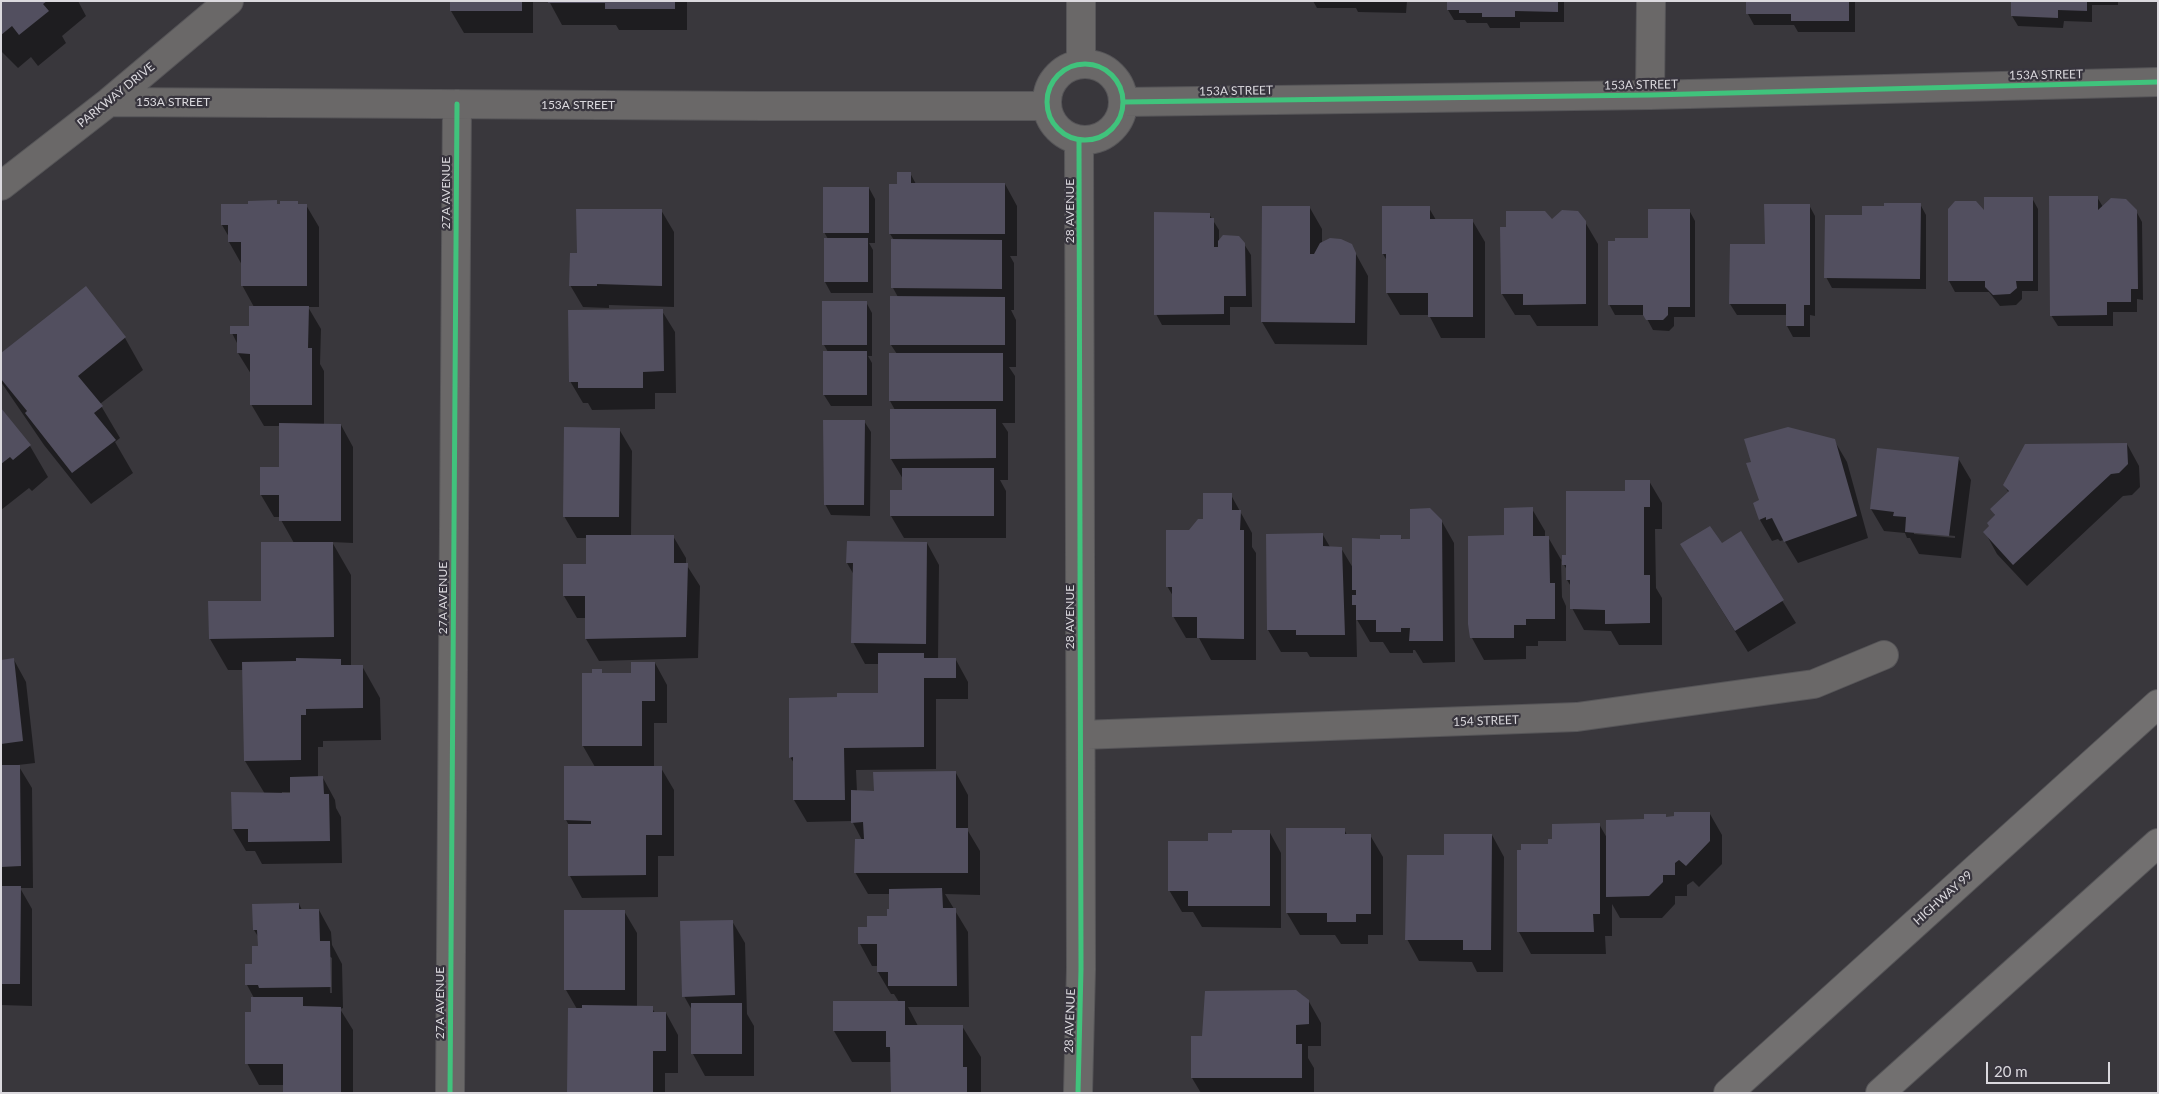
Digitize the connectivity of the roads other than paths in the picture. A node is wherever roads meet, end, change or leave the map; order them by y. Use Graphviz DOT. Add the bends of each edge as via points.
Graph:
graph roads {
  1 [pos="228,1"];
  2 [pos="1081,1"];
  3 [pos="1650,1"];
  4 [pos="1081,64"];
  5 [pos="2158,82"];
  6 [pos="1650,95"];
  7 [pos="109,102"];
  8 [pos="1124,102"];
  9 [pos="457,104"];
  10 [pos="1047,106"];
  11 [pos="1079,140"];
  12 [pos="1,186"];
  13 [pos="1884,655"];
  14 [pos="2158,704"];
  15 [pos="1081,735"];
  16 [pos="2158,843"];
  17 [pos="450,1093"];
  18 [pos="1078,1093"];
  19 [pos="1728,1093"];
  20 [pos="1880,1093"];
  1 -- 7 [label="street, PARKWAY DRIVE"];
  2 -- 4 [label="street"];
  3 -- 6 [label="street"];
  4 -- 8 [label="street" via="1107,70 1122,90"];
  4 -- 10 [label="street" via="1061,72 1053,81"];
  5 -- 6 [label="street, 153A STREET"];
  6 -- 8 [label="street, 153A STREET"];
  7 -- 9 [label="street, 153A STREET"];
  7 -- 12 [label="street, PARKWAY DRIVE"];
  8 -- 11 [label="street" via="1118,123 1110,132 1101,137"];
  9 -- 10 [label="street, 153A STREET"];
  9 -- 17 [label="street, 27A AVENUE"];
  10 -- 11 [label="street" via="1057,128"];
  11 -- 15 [label="street, 28 AVENUE"];
  13 -- 15 [label="street, 154 STREET" via="1814,684 1577,718"];
  14 -- 19 [label="highway, HIGHWAY 99"];
  15 -- 18 [label="street, 28 AVENUE"];
  16 -- 20 [label="highway"];
}
